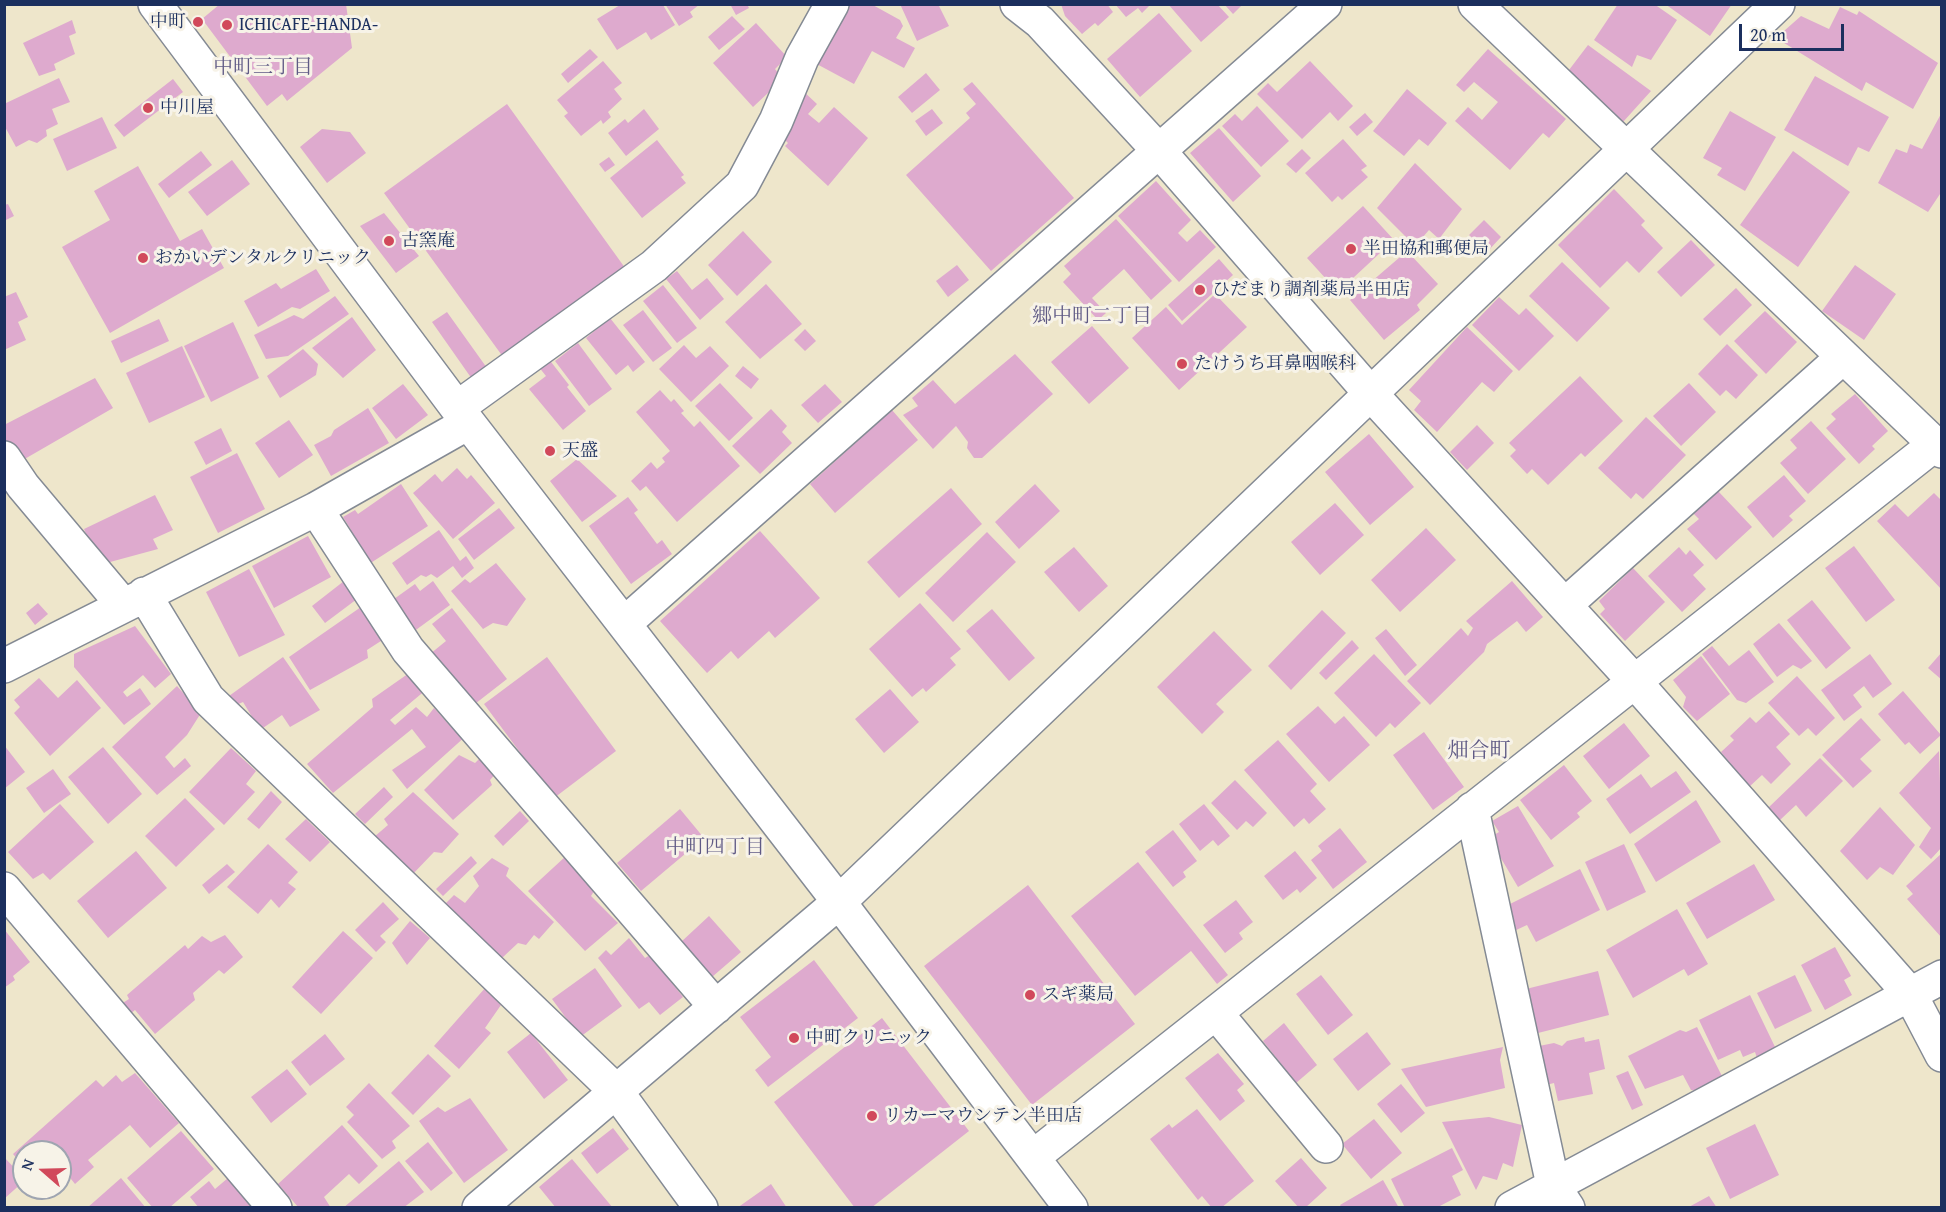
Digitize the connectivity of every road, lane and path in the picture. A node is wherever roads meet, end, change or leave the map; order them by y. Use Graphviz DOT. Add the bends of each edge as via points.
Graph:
graph roads {
  1 [pos="155,4"];
  2 [pos="832,4"];
  3 [pos="1017,4"];
  4 [pos="1325,4"];
  5 [pos="1475,4"];
  6 [pos="1778,4"];
  7 [pos="1629,150"];
  8 [pos="1160,152"];
  9 [pos="1843,357"];
  10 [pos="1371,394"];
  11 [pos="462,416"];
  12 [pos="1938,448"];
  13 [pos="4,458"];
  14 [pos="316,509"];
  15 [pos="133,600"];
  16 [pos="1566,604"];
  17 [pos="624,624"];
  18 [pos="4,666"];
  19 [pos="1635,682"];
  20 [pos="1472,809"];
  21 [pos="4,889"];
  22 [pos="839,902"];
  23 [pos="1941,977"];
  24 [pos="1910,994"];
  25 [pos="716,1007"];
  26 [pos="1216,1013"];
  27 [pos="1941,1055"];
  28 [pos="616,1091"];
  29 [pos="1326,1146"];
  30 [pos="1033,1157"];
  31 [pos="1560,1196"];
  32 [pos="275,1208"];
  33 [pos="479,1208"];
  34 [pos="701,1208"];
  35 [pos="1071,1208"];
  36 [pos="1512,1208"];
  1 -- 11 [label="street"];
  2 -- 11 [label="street" via="742,185 654,266"];
  3 -- 8 [label="street" via="1040,22"];
  4 -- 8 [label="street"];
  5 -- 7 [label="street"];
  6 -- 7 [label="street"];
  7 -- 9 [label="street"];
  7 -- 10 [label="street"];
  8 -- 10 [label="street"];
  8 -- 17 [label="street"];
  9 -- 12 [label="street"];
  9 -- 16 [label="street"];
  10 -- 16 [label="street"];
  10 -- 22 [label="street"];
  11 -- 14 [label="street"];
  11 -- 17 [label="street"];
  12 -- 19 [label="street"];
  13 -- 15 [label="street" via="23,486"];
  14 -- 15 [label="street"];
  14 -- 25 [label="street" via="408,650"];
  15 -- 18 [label="street"];
  15 -- 28 [label="street" via="208,699"];
  16 -- 19 [label="street"];
  17 -- 22 [label="street"];
  19 -- 20 [label="street"];
  19 -- 24 [label="street"];
  20 -- 26 [label="street"];
  20 -- 31 [label="street"];
  21 -- 32 [label="street"];
  22 -- 25 [label="street"];
  22 -- 30 [label="street"];
  23 -- 24 [label="street"];
  24 -- 27 [label="street"];
  24 -- 31 [label="street"];
  25 -- 28 [label="street"];
  26 -- 29 [label="street"];
  26 -- 30 [label="street"];
  28 -- 33 [label="street"];
  28 -- 34 [label="street"];
  30 -- 35 [label="street"];
  31 -- 36 [label="street"];
}
